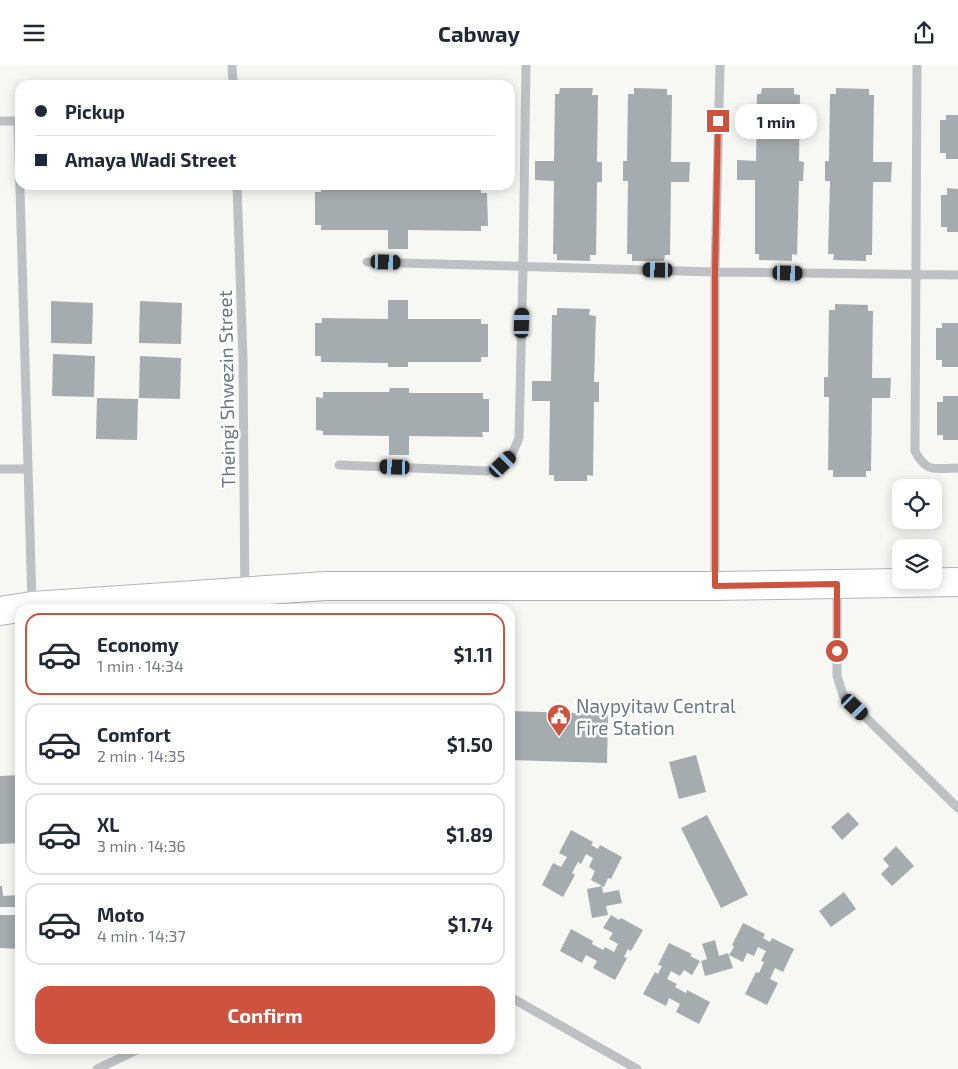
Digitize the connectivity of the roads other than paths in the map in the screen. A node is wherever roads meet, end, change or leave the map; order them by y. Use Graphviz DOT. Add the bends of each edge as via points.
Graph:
graph roads {
  1 [pos="232,65"];
  2 [pos="526,65"];
  3 [pos="720,65"];
  4 [pos="917,65"];
  5 [pos="233,80"];
  6 [pos="0,121"];
  7 [pos="15,121"];
  8 [pos="20,190"];
  9 [pos="237,190"];
  10 [pos="367,262"];
  11 [pos="524,266"];
  12 [pos="715,272"];
  13 [pos="916,275"];
  14 [pos="958,275"];
  15 [pos="339,465"];
  16 [pos="0,469"];
  17 [pos="28,469"];
  18 [pos="958,469"];
  19 [pos="958,582"];
  20 [pos="837,584"];
  21 [pos="715,586"];
  22 [pos="245,600"];
  23 [pos="32,604"];
  24 [pos="75,604"];
  25 [pos="15,608"];
  26 [pos="0,611"];
  27 [pos="958,809"];
  28 [pos="515,1000"];
  29 [pos="129,1054"];
  30 [pos="98,1069"];
  31 [pos="637,1069"];
  1 -- 5 [label="street"];
  2 -- 11 [label="street"];
  3 -- 12 [label="street"];
  4 -- 13 [label="street"];
  6 -- 7 [label="street"];
  8 -- 17 [label="street"];
  9 -- 22 [label="street, Theingi Shwezin Street" via="243,359"];
  10 -- 11 [label="street"];
  11 -- 12 [label="street"];
  11 -- 15 [label="street" via="519,437 511,457 487,471"];
  12 -- 13 [label="street"];
  12 -- 21 [label="street"];
  13 -- 14 [label="street"];
  13 -- 18 [label="street" via="915,451 929,468"];
  16 -- 17 [label="street"];
  17 -- 23 [label="street"];
  19 -- 20 [label="main road"];
  20 -- 21 [label="main road"];
  20 -- 27 [label="street" via="837,668 843,695"];
  21 -- 22 [label="main road" via="326,586"];
  22 -- 24 [label="main road"];
  25 -- 26 [label="main road"];
  28 -- 31 [label="street"];
  29 -- 30 [label="street"];
}
